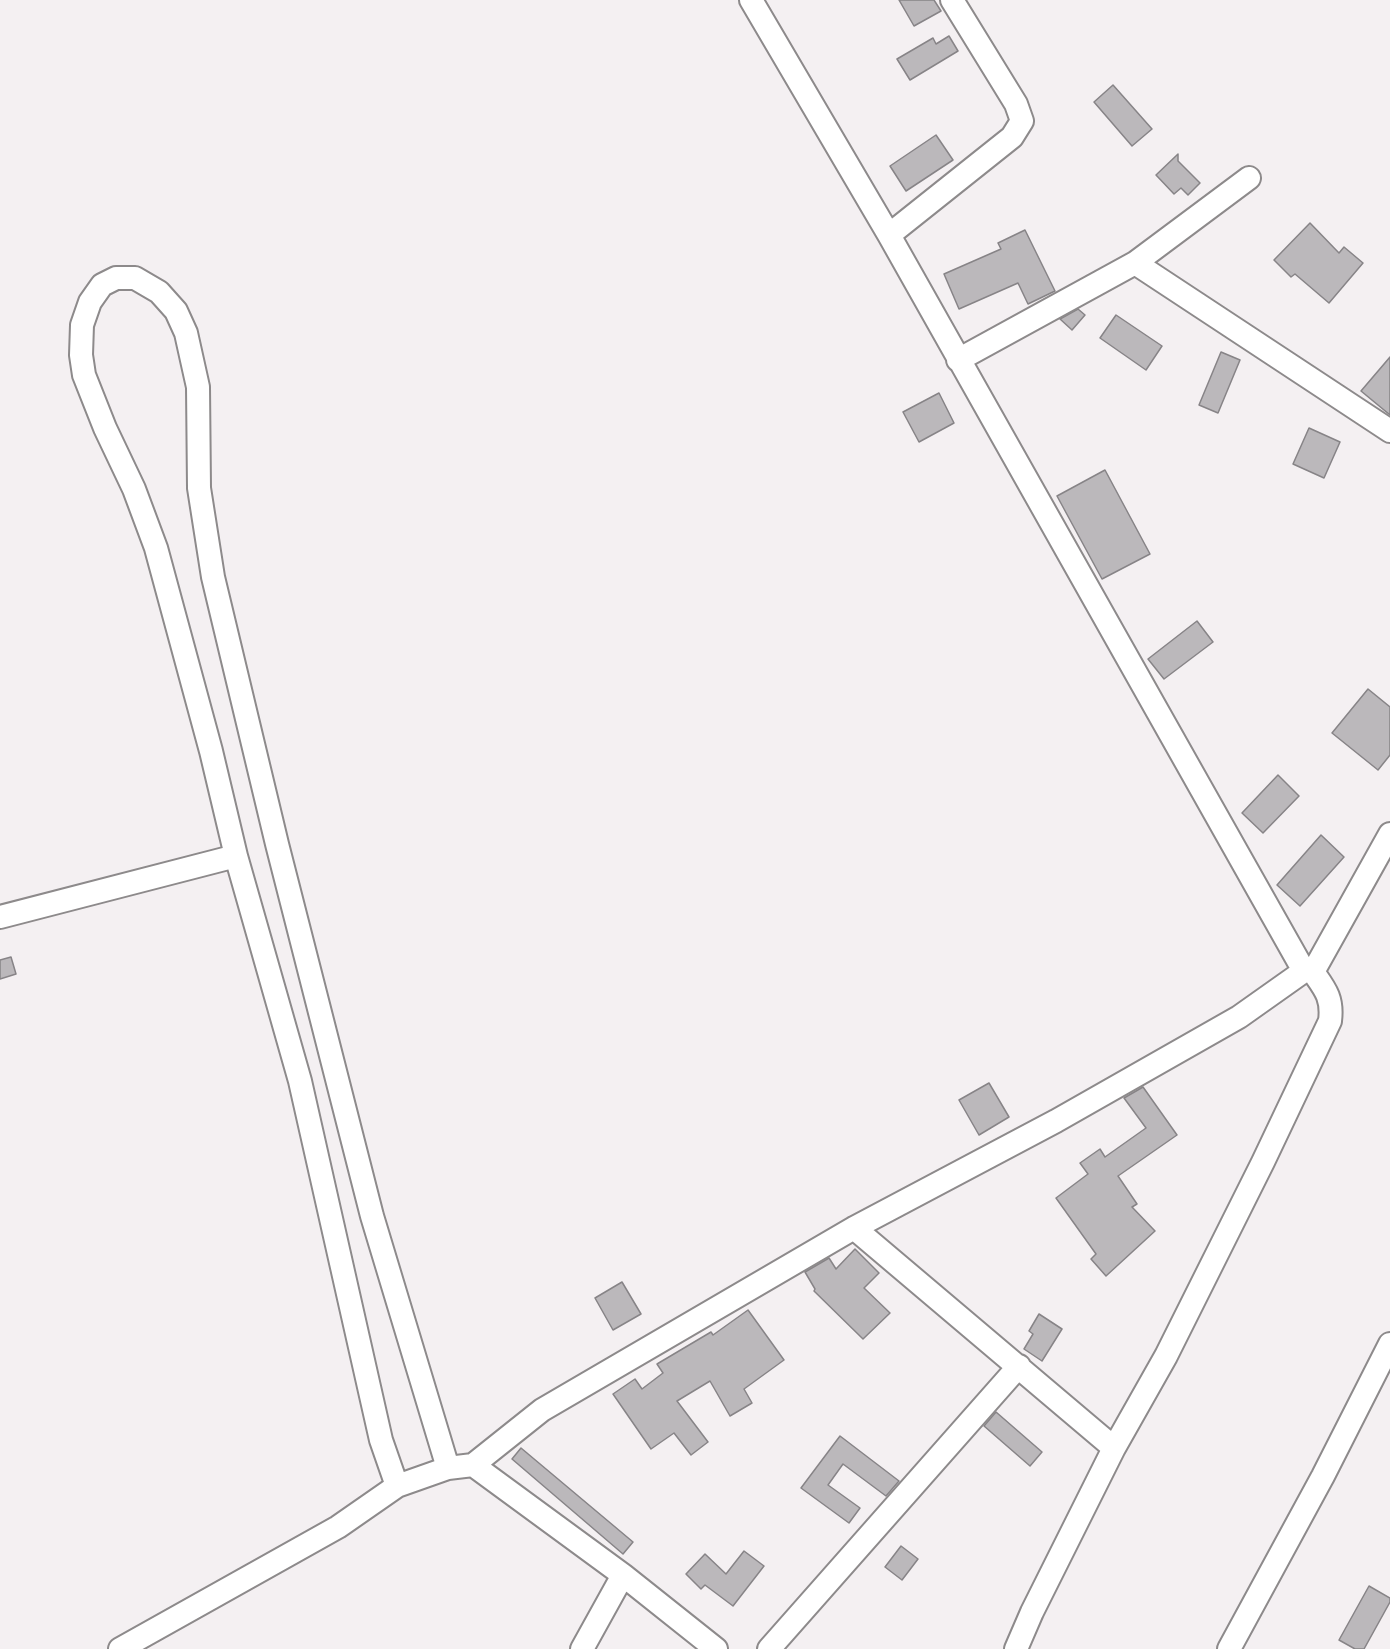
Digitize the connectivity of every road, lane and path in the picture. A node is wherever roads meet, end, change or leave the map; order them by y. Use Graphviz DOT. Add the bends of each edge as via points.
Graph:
graph roads {
  1 [pos="751,0"];
  2 [pos="952,0"];
  3 [pos="1249,178"];
  4 [pos="889,235"];
  5 [pos="1135,263"];
  6 [pos="958,360"];
  7 [pos="1390,431"];
  8 [pos="1390,834"];
  9 [pos="236,856"];
  10 [pos="0,917"];
  11 [pos="1309,971"];
  12 [pos="854,1228"];
  13 [pos="1390,1344"];
  14 [pos="1019,1366"];
  15 [pos="1114,1448"];
  16 [pos="473,1465"];
  17 [pos="448,1468"];
  18 [pos="397,1486"];
  19 [pos="623,1575"];
  20 [pos="120,1649"];
  21 [pos="582,1649"];
  22 [pos="716,1649"];
  23 [pos="769,1649"];
  24 [pos="1016,1649"];
  25 [pos="1229,1649"];
  1 -- 4 [label="street"];
  2 -- 4 [label="street" via="1016,104 1022,121 1012,137"];
  3 -- 5 [label="street"];
  4 -- 6 [label="street"];
  5 -- 6 [label="street"];
  5 -- 7 [label="street"];
  6 -- 11 [label="street"];
  8 -- 11 [label="street"];
  9 -- 10 [label="street"];
  9 -- 17 [label="street" via="156,548 84,375 82,325 90,302 102,285 116,278 135,278 159,292 176,311 186,333 198,387 199,488 213,577 372,1216"];
  9 -- 18 [label="street" via="300,1081 381,1440"];
  11 -- 12 [label="street" via="1239,1017 1056,1121"];
  11 -- 15 [label="street" via="1328,995 1330,1021 1166,1356"];
  12 -- 14 [label="street"];
  12 -- 16 [label="street" via="542,1410"];
  13 -- 25 [label="street"];
  14 -- 15 [label="street"];
  14 -- 23 [label="street"];
  15 -- 24 [label="street"];
  16 -- 17 [label="street"];
  16 -- 19 [label="street"];
  17 -- 18 [label="street"];
  18 -- 20 [label="street" via="338,1527"];
  19 -- 21 [label="street"];
  19 -- 22 [label="street"];
}
